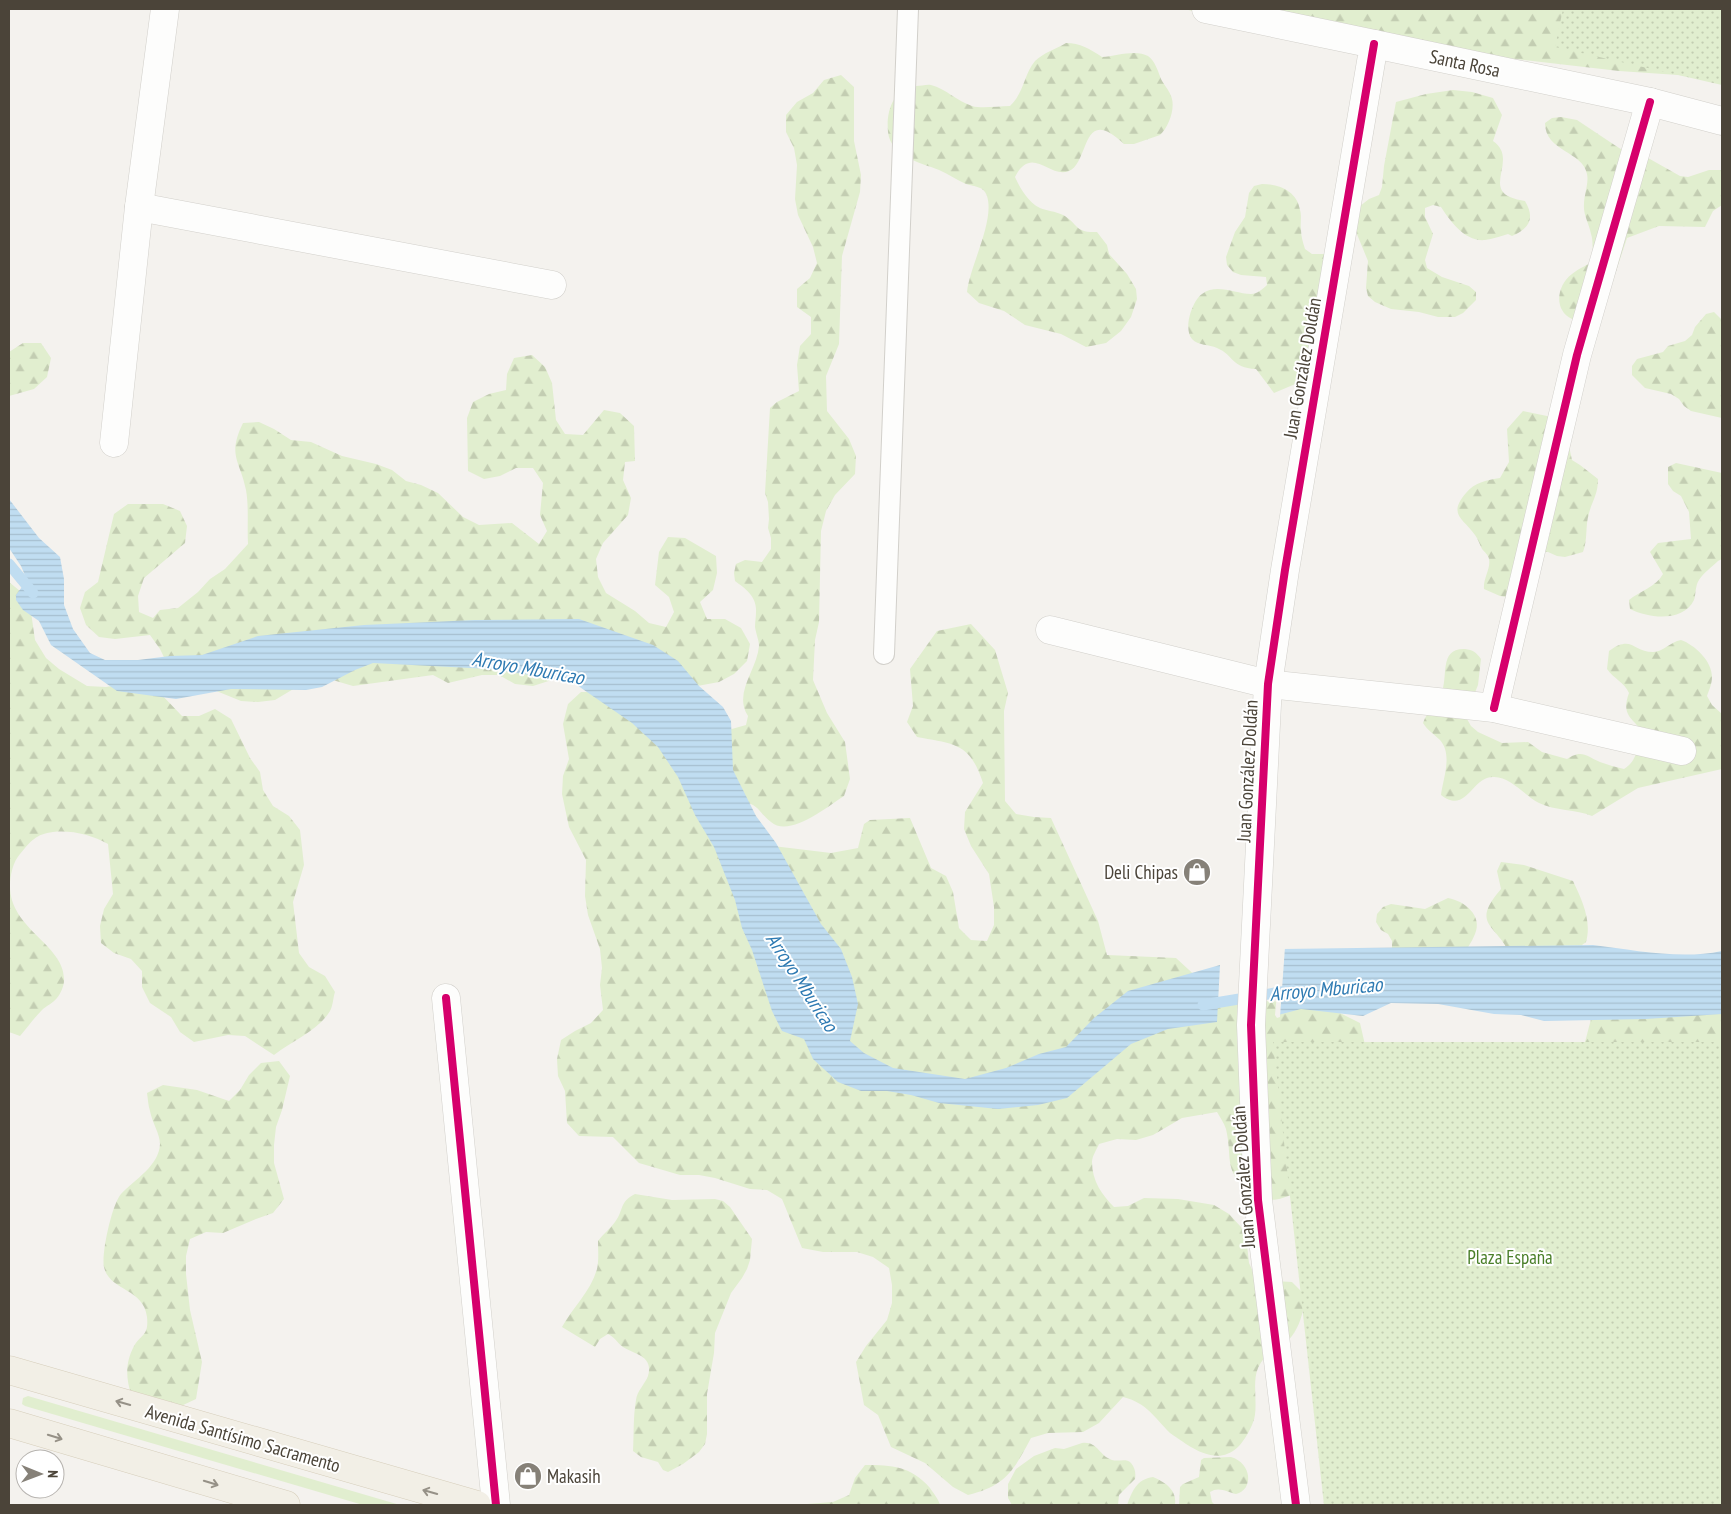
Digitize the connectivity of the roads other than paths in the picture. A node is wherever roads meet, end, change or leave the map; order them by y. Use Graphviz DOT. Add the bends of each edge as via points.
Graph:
graph roads {
  1 [pos="165,9"];
  2 [pos="908,9"];
  3 [pos="1206,9"];
  4 [pos="1374,44"];
  5 [pos="1650,102"];
  6 [pos="1722,121"];
  7 [pos="139,207"];
  8 [pos="552,285"];
  9 [pos="114,443"];
  10 [pos="1050,630"];
  11 [pos="884,654"];
  12 [pos="1268,684"];
  13 [pos="1494,708"];
  14 [pos="1682,751"];
  15 [pos="446,998"];
  16 [pos="9,1370"];
  17 [pos="9,1423"];
  18 [pos="286,1505"];
  19 [pos="477,1505"];
  20 [pos="496,1505"];
  21 [pos="1296,1505"];
  1 -- 7 [label="street"];
  2 -- 11 [label="lane"];
  3 -- 4 [label="street, Santa Rosa"];
  4 -- 5 [label="street, Santa Rosa"];
  4 -- 12 [label="street, Juan González Doldán"];
  5 -- 6 [label="street, Santa Rosa"];
  5 -- 13 [label="street" via="1577,355"];
  7 -- 8 [label="street"];
  7 -- 9 [label="street"];
  10 -- 12 [label="street"];
  12 -- 13 [label="street"];
  12 -- 21 [label="street, Juan González Doldán" via="1251,1025 1258,1200"];
  13 -- 14 [label="street"];
  15 -- 20 [label="street"];
  19 -- 16 [label="main road, Avenida Santísimo Sacramento, one-way"];
  17 -- 18 [label="main road, one-way"];
}
